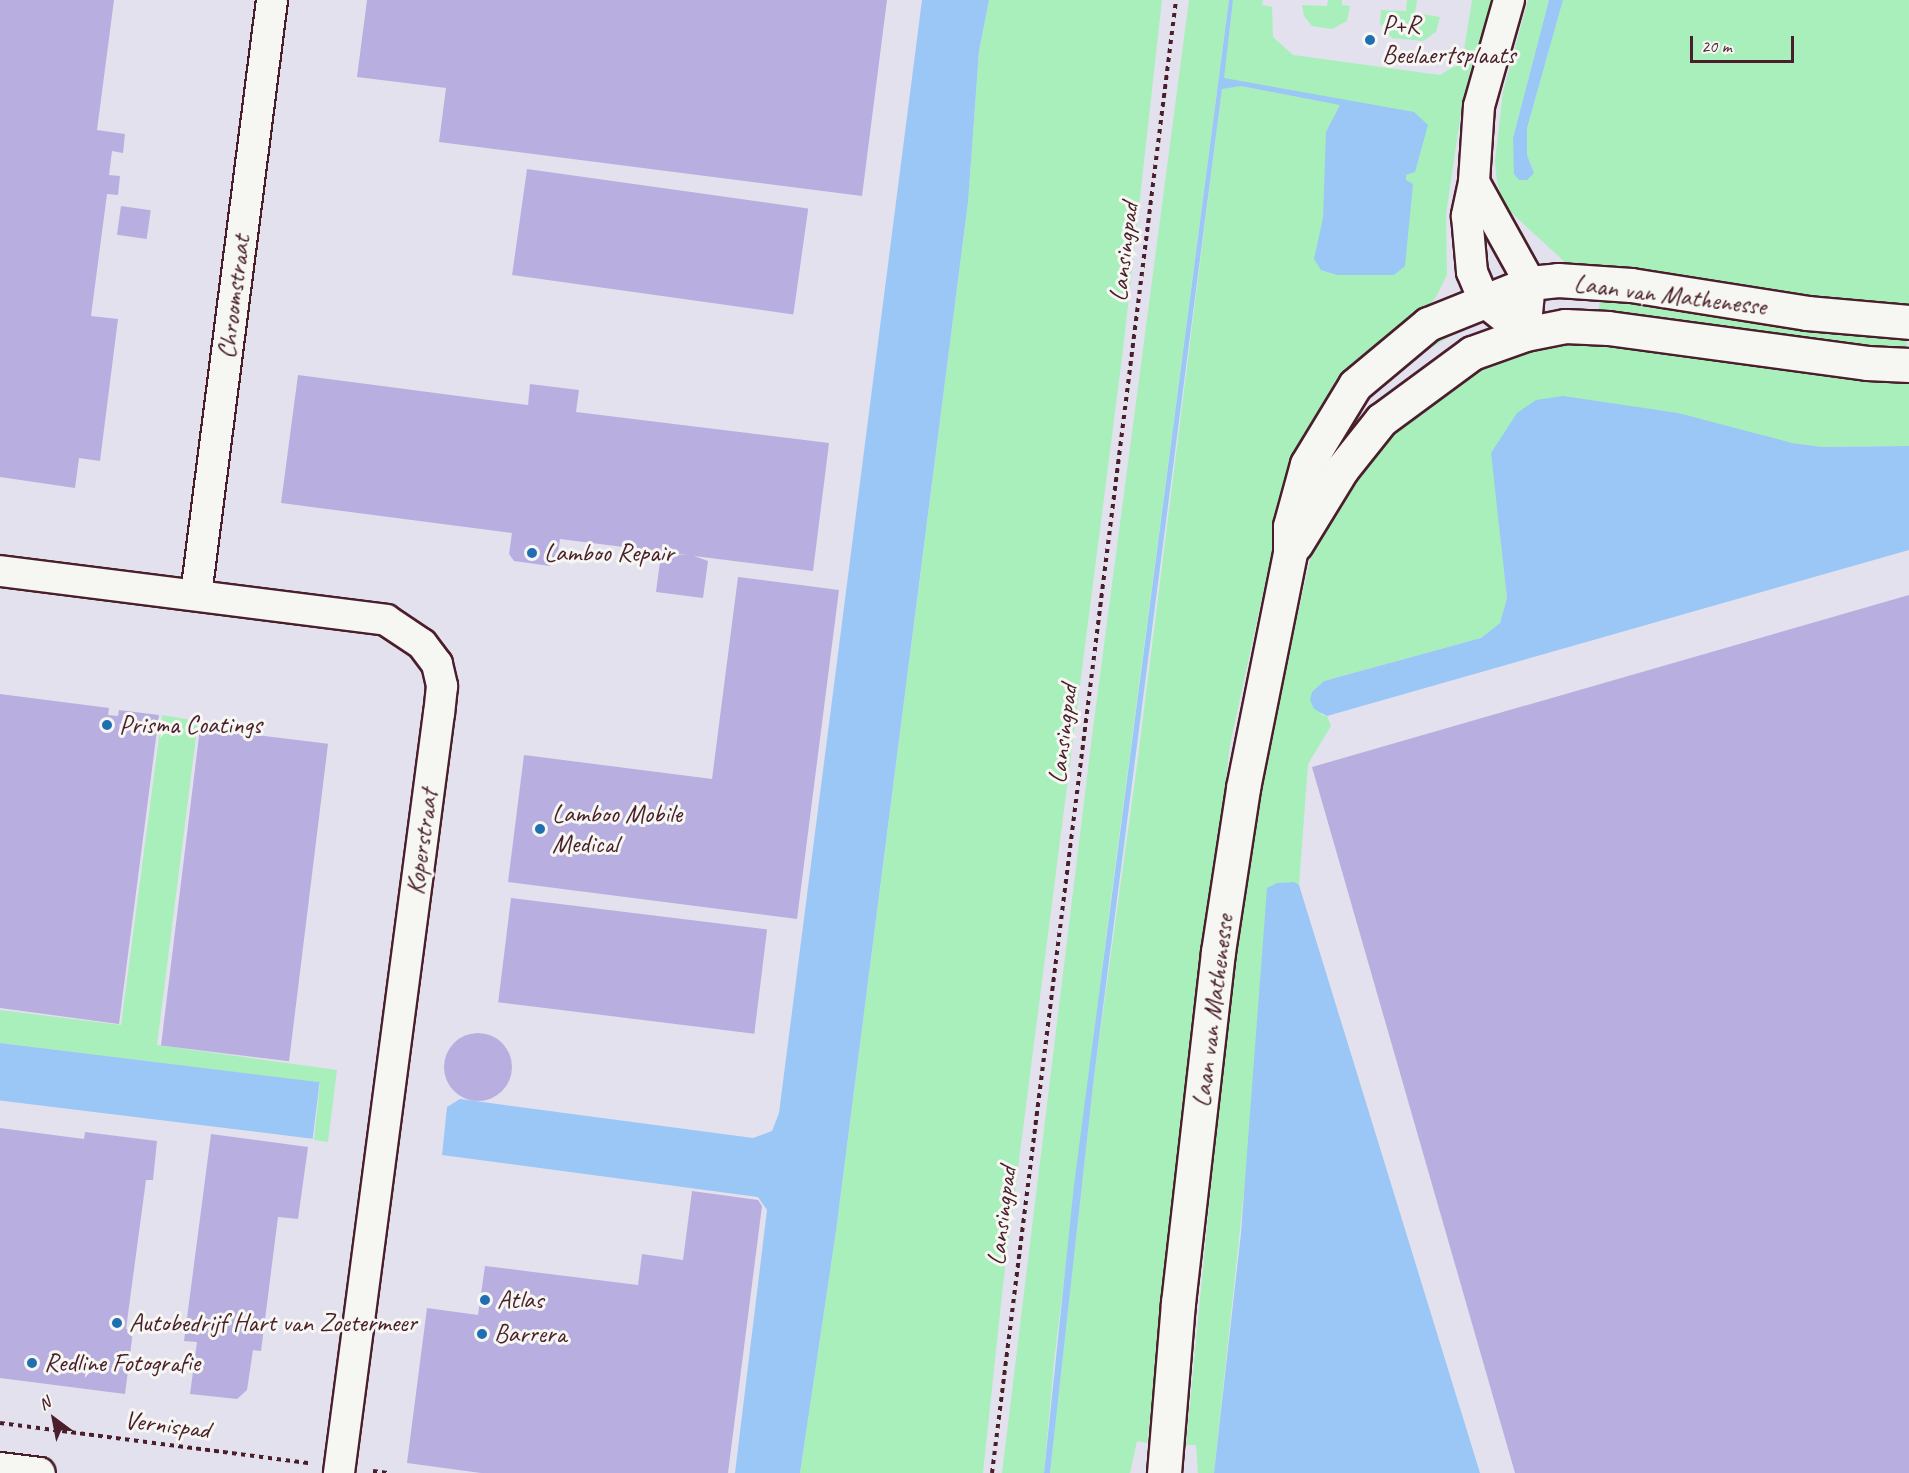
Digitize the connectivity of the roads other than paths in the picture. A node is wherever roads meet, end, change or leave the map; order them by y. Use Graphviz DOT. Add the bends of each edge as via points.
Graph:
graph roads {
  1 [pos="272,0"];
  2 [pos="1509,0"];
  3 [pos="1474,182"];
  4 [pos="1530,283"];
  5 [pos="1485,302"];
  6 [pos="1909,322"];
  7 [pos="1525,334"];
  8 [pos="1909,365"];
  9 [pos="1290,553"];
  10 [pos="0,571"];
  11 [pos="196,595"];
  12 [pos="0,1468"];
  13 [pos="328,1468"];
  14 [pos="40,1473"];
  15 [pos="1164,1473"];
  1 -- 11 [label="street, Chroomstraat"];
  2 -- 3 [label="street" via="1479,106"];
  3 -- 4 [label="street"];
  3 -- 5 [label="street" via="1467,216 1472,272"];
  4 -- 5 [label="street, Laan van Mathenesse"];
  4 -- 6 [label="street, Laan van Mathenesse" via="1558,280 1631,285 1807,313"];
  4 -- 7 [label="street"];
  5 -- 7 [label="street"];
  5 -- 9 [label="street, Laan van Mathenesse" via="1428,324 1355,385 1307,464 1290,526"];
  7 -- 8 [label="street, Laan van Mathenesse" via="1565,326 1608,328 1867,363"];
  7 -- 9 [label="street, Laan van Mathenesse" via="1472,353 1381,420 1342,469"];
  9 -- 15 [label="street, Laan van Mathenesse" via="1243,788 1218,952 1178,1303"];
  10 -- 11 [label="street, Koperstraat"];
  11 -- 13 [label="street, Koperstraat" via="386,620 422,644 436,664 442,686"];
  12 -- 14 [label="street"];
}
